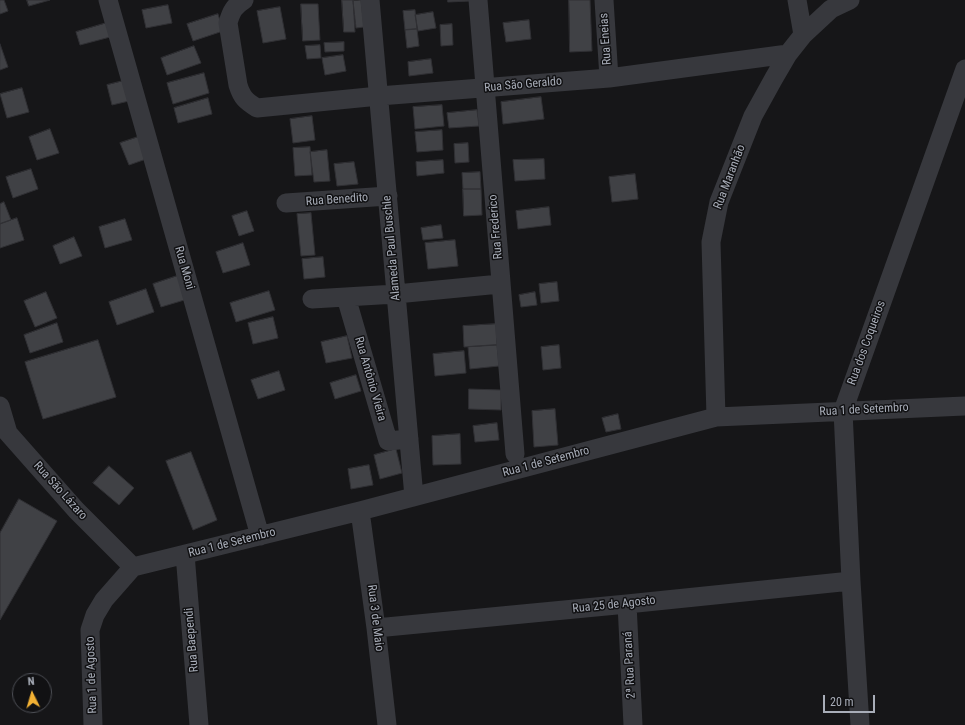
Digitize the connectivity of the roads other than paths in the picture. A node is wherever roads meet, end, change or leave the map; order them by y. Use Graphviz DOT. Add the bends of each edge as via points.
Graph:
graph roads {
  1 [pos="108,0"];
  2 [pos="243,0"];
  3 [pos="370,0"];
  4 [pos="478,0"];
  5 [pos="604,0"];
  6 [pos="798,0"];
  7 [pos="850,0"];
  8 [pos="803,35"];
  9 [pos="788,54"];
  10 [pos="965,69"];
  11 [pos="609,78"];
  12 [pos="484,88"];
  13 [pos="379,96"];
  14 [pos="388,196"];
  15 [pos="286,203"];
  16 [pos="500,284"];
  17 [pos="396,294"];
  18 [pos="346,297"];
  19 [pos="312,299"];
  20 [pos="0,406"];
  21 [pos="965,406"];
  22 [pos="843,412"];
  23 [pos="716,417"];
  24 [pos="409,439"];
  25 [pos="4,440"];
  26 [pos="515,454"];
  27 [pos="414,497"];
  28 [pos="360,511"];
  29 [pos="260,536"];
  30 [pos="185,554"];
  31 [pos="133,567"];
  32 [pos="851,581"];
  33 [pos="626,604"];
  34 [pos="376,628"];
  35 [pos="93,725"];
  36 [pos="199,725"];
  37 [pos="388,725"];
  38 [pos="633,725"];
  39 [pos="860,725"];
  1 -- 29 [label="street, Rua Moni"];
  2 -- 13 [label="street, Rua São Geraldo" via="236,6 228,23 238,85 246,100 258,108"];
  3 -- 13 [label="street, Alameda Paul Buschle"];
  4 -- 12 [label="street, Rua Frederico"];
  5 -- 11 [label="street, Rua Eneias"];
  6 -- 8 [label="street"];
  7 -- 8 [label="street, Rua Maranhão" via="831,9"];
  8 -- 9 [label="street, Rua Maranhão"];
  9 -- 11 [label="street, Rua São Geraldo"];
  9 -- 23 [label="street, Rua Maranhão" via="753,116 719,202 716,216 711,242"];
  10 -- 22 [label="street, Rua dos Coqueiros"];
  11 -- 12 [label="street, Rua São Geraldo"];
  12 -- 13 [label="street, Rua São Geraldo"];
  12 -- 16 [label="street, Rua Frederico"];
  13 -- 14 [label="street, Alameda Paul Buschle"];
  14 -- 15 [label="street, Rua Benedito"];
  14 -- 17 [label="street, Alameda Paul Buschle"];
  16 -- 17 [label="street"];
  16 -- 26 [label="street, Rua Frederico"];
  17 -- 18 [label="street"];
  17 -- 24 [label="street, Alameda Paul Buschle"];
  18 -- 19 [label="street"];
  18 -- 24 [label="street, Rua Antônio Vieira" via="388,441"];
  20 -- 25 [label="street, Rua São Lázaro"];
  21 -- 22 [label="street, Rua 1 de Setembro"];
  22 -- 23 [label="street, Rua 1 de Setembro"];
  22 -- 32 [label="street, Rua dos Coqueiros"];
  23 -- 27 [label="street, Rua 1 de Setembro"];
  24 -- 27 [label="street, Alameda Paul Buschle"];
  25 -- 31 [label="street, Rua São Lázaro"];
  27 -- 28 [label="street, Rua 1 de Setembro"];
  28 -- 29 [label="street, Rua 1 de Setembro"];
  28 -- 34 [label="street, Rua 3 de Maio"];
  29 -- 30 [label="street, Rua 1 de Setembro"];
  30 -- 31 [label="street, Rua 1 de Setembro"];
  30 -- 36 [label="street, Rua Baependi"];
  31 -- 35 [label="street, Rua 1 de Agosto" via="104,600 94,615 90,630"];
  32 -- 33 [label="street, Rua 25 de Agosto"];
  32 -- 39 [label="street, Rua dos Coqueiros"];
  33 -- 34 [label="street, Rua 25 de Agosto"];
  33 -- 38 [label="street, 2ª Rua Paraná"];
  34 -- 37 [label="street, Rua 3 de Maio"];
}
